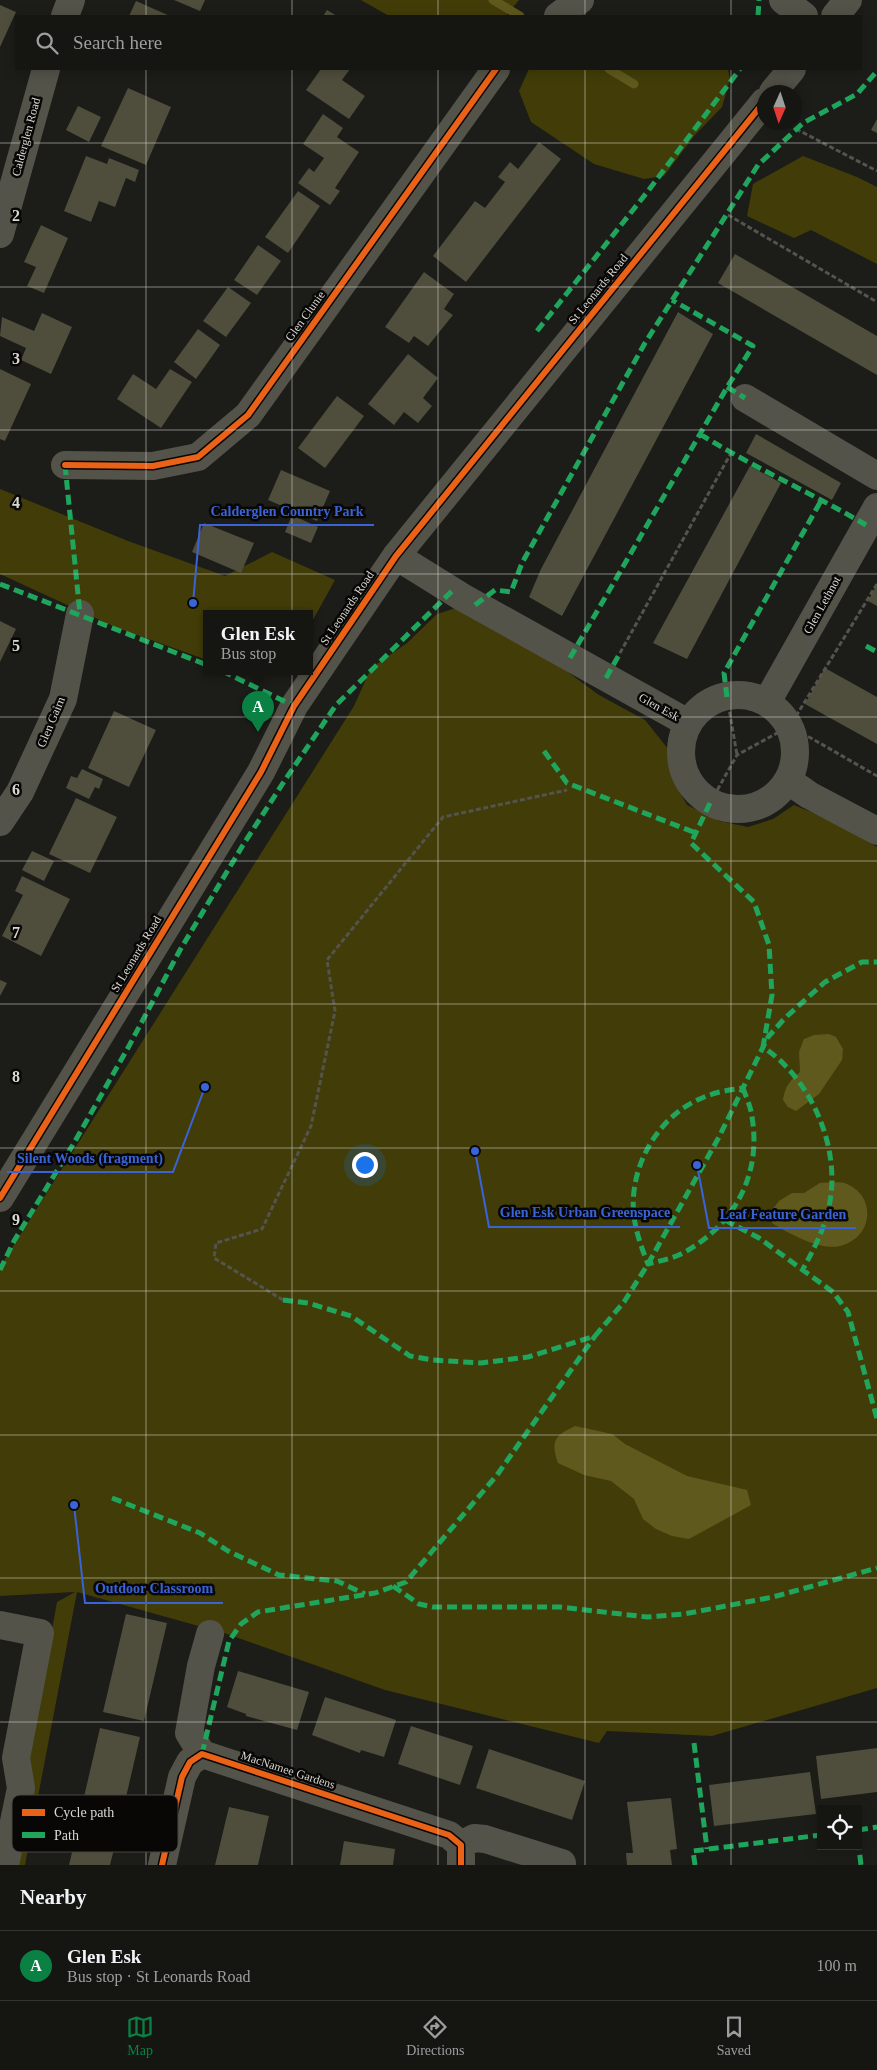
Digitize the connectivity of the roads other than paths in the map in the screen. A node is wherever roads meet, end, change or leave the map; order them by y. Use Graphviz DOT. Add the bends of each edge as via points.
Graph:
graph roads {
  1 [pos="72,0"];
  2 [pos="580,0"];
  3 [pos="783,0"];
  4 [pos="848,0"];
  5 [pos="65,15"];
  6 [pos="559,15"];
  7 [pos="803,15"];
  8 [pos="836,15"];
  9 [pos="46,70"];
  10 [pos="495,70"];
  11 [pos="791,70"];
  12 [pos="779,85"];
  13 [pos="757,111"];
  14 [pos="0,234"];
  15 [pos="745,398"];
  16 [pos="65,465"];
  17 [pos="877,476"];
  18 [pos="877,507"];
  19 [pos="396,556"];
  20 [pos="80,614"];
  21 [pos="767,702"];
  22 [pos="688,723"];
  23 [pos="788,781"];
  24 [pos="0,822"];
  25 [pos="877,831"];
  26 [pos="0,1198"];
  27 [pos="0,1624"];
  28 [pos="210,1634"];
  29 [pos="202,1754"];
  30 [pos="8,1757"];
  31 [pos="20,1795"];
  32 [pos="178,1795"];
  33 [pos="12,1831"];
  34 [pos="165,1852"];
  35 [pos="461,1855"];
  36 [pos="562,1863"];
  37 [pos="5,1865"];
  38 [pos="162,1865"];
  1 -- 5 [label="street"];
  2 -- 6 [label="street"];
  3 -- 7 [label="street"];
  4 -- 8 [label="street"];
  9 -- 14 [label="street, Calderglen Road"];
  10 -- 16 [label="street, Glen Clunie" via="248,415 198,457 153,466"];
  11 -- 12 [label="street"];
  13 -- 19 [label="street, St Leonards Road"];
  15 -- 17 [label="street"];
  18 -- 21 [label="street, Glen Lethnot"];
  19 -- 22 [label="street, Glen Esk" via="462,597"];
  19 -- 26 [label="street, St Leonards Road" via="294,706 261,772"];
  20 -- 24 [label="street, Glen Gairn" via="63,699 20,792"];
  21 -- 22 [label="street, Glen Esk" via="746,696 715,699"];
  21 -- 23 [label="street, Glen Esk" via="780,712 795,739 794,768"];
  22 -- 23 [label="street, Glen Esk" via="681,759 686,777 696,792 710,803 727,809 745,810 777,795"];
  23 -- 25 [label="street"];
  27 -- 30 [label="street" via="40,1633"];
  28 -- 29 [label="street" via="188,1733"];
  29 -- 32 [label="street" via="190,1762"];
  29 -- 35 [label="street, MacNamee Gardens" via="449,1834"];
  30 -- 31 [label="street" via="21,1788"];
  33 -- 37 [label="street"];
  34 -- 38 [label="street"];
  35 -- 36 [label="street" via="474,1838"];
}
